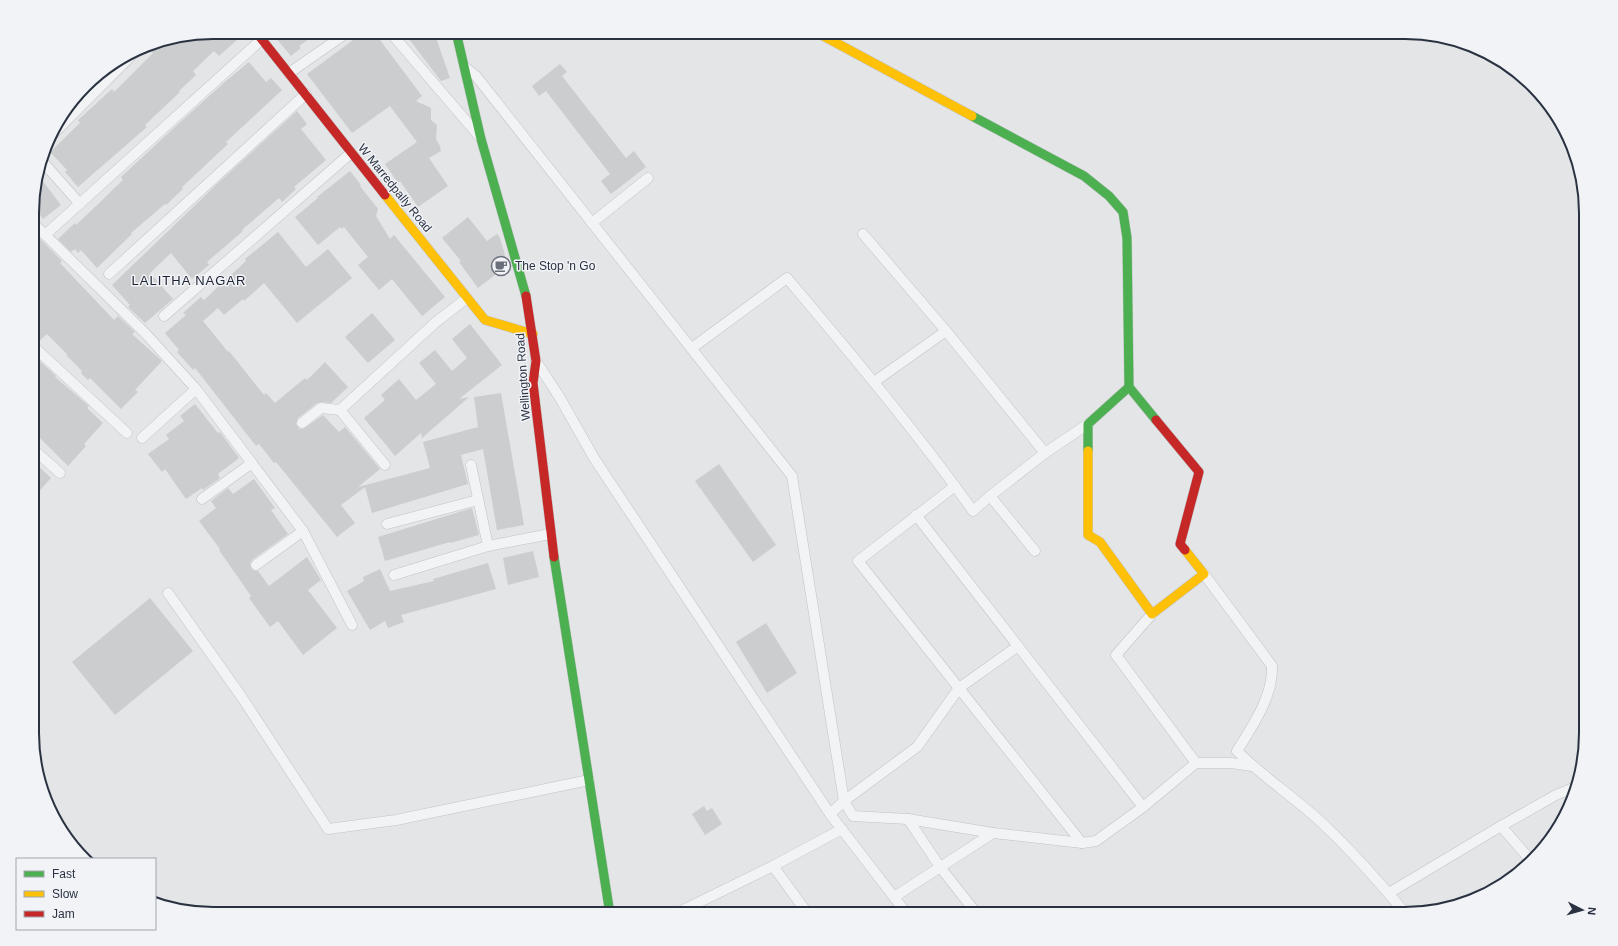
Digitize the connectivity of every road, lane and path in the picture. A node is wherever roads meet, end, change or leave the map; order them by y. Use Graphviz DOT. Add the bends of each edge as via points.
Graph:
graph roads {
  1 [pos="256,39"];
  2 [pos="261,39"];
  3 [pos="338,39"];
  4 [pos="396,39"];
  5 [pos="458,39"];
  6 [pos="829,39"];
  7 [pos="126,62"];
  8 [pos="465,67"];
  9 [pos="289,73"];
  10 [pos="306,94"];
  11 [pos="63,124"];
  12 [pos="481,138"];
  13 [pos="351,153"];
  14 [pos="46,165"];
  15 [pos="648,178"];
  16 [pos="80,204"];
  17 [pos="592,222"];
  18 [pos="39,229"];
  19 [pos="863,234"];
  20 [pos="45,236"];
  21 [pos="109,274"];
  22 [pos="467,298"];
  23 [pos="164,316"];
  24 [pos="946,331"];
  25 [pos="533,334"];
  26 [pos="692,348"];
  27 [pos="39,352"];
  28 [pos="536,361"];
  29 [pos="874,382"];
  30 [pos="1129,387"];
  31 [pos="196,388"];
  32 [pos="340,410"];
  33 [pos="302,423"];
  34 [pos="1088,424"];
  35 [pos="127,433"];
  36 [pos="142,438"];
  37 [pos="1045,453"];
  38 [pos="39,454"];
  39 [pos="252,462"];
  40 [pos="385,465"];
  41 [pos="471,465"];
  42 [pos="60,473"];
  43 [pos="955,486"];
  44 [pos="990,496"];
  45 [pos="202,499"];
  46 [pos="478,500"];
  47 [pos="916,515"];
  48 [pos="387,524"];
  49 [pos="302,532"];
  50 [pos="550,534"];
  51 [pos="488,546"];
  52 [pos="1035,550"];
  53 [pos="256,565"];
  54 [pos="394,574"];
  55 [pos="1204,574"];
  56 [pos="168,593"];
  57 [pos="1152,614"];
  58 [pos="352,625"];
  59 [pos="1018,646"];
  60 [pos="959,688"];
  61 [pos="1196,763"];
  62 [pos="1252,766"];
  63 [pos="589,780"];
  64 [pos="1570,789"];
  65 [pos="844,801"];
  66 [pos="1143,807"];
  67 [pos="830,814"];
  68 [pos="908,819"];
  69 [pos="1501,826"];
  70 [pos="842,829"];
  71 [pos="993,833"];
  72 [pos="1082,843"];
  73 [pos="1527,857"];
  74 [pos="773,866"];
  75 [pos="940,867"];
  76 [pos="1389,893"];
  77 [pos="894,897"];
  78 [pos="609,907"];
  79 [pos="689,907"];
  80 [pos="803,907"];
  81 [pos="902,907"];
  82 [pos="971,907"];
  83 [pos="1400,907"];
  1 -- 16 [label="street"];
  2 -- 9 [label="main road, W Marredpally Road"];
  3 -- 9 [label="street"];
  4 -- 12 [label="street"];
  5 -- 8 [label="main road, Wellington Road"];
  6 -- 30 [label="main road" via="1084,176 1109,196 1123,212 1127,238"];
  7 -- 11 [label="street"];
  8 -- 12 [label="main road, Wellington Road"];
  8 -- 17 [label="street" via="476,76"];
  9 -- 10 [label="main road, W Marredpally Road"];
  10 -- 13 [label="main road, W Marredpally Road"];
  10 -- 21 [label="street"];
  12 -- 25 [label="main road, Wellington Road" via="526,294"];
  13 -- 22 [label="main road, W Marredpally Road"];
  13 -- 23 [label="street"];
  14 -- 16 [label="street"];
  15 -- 17 [label="street"];
  16 -- 20 [label="street"];
  17 -- 26 [label="street"];
  18 -- 20 [label="street"];
  19 -- 24 [label="street"];
  20 -- 31 [label="street" via="145,333"];
  22 -- 25 [label="main road, W Marredpally Road" via="485,320"];
  22 -- 32 [label="street" via="436,322"];
  24 -- 29 [label="street"];
  24 -- 37 [label="street"];
  25 -- 28 [label="main road, Wellington Road"];
  26 -- 29 [label="street" via="787,278"];
  26 -- 65 [label="street" via="792,476"];
  27 -- 35 [label="street"];
  28 -- 50 [label="main road, Wellington Road" via="533,383"];
  28 -- 67 [label="street" via="594,458"];
  29 -- 43 [label="street"];
  30 -- 34 [label="main road"];
  30 -- 55 [label="main road" via="1199,472 1180,544"];
  31 -- 36 [label="street"];
  31 -- 39 [label="street"];
  32 -- 33 [label="street" via="321,408"];
  32 -- 40 [label="street"];
  34 -- 37 [label="street"];
  34 -- 57 [label="main road" via="1088,535 1100,542"];
  37 -- 44 [label="street"];
  38 -- 42 [label="street"];
  39 -- 45 [label="street"];
  39 -- 49 [label="street"];
  41 -- 46 [label="street"];
  43 -- 44 [label="street" via="973,511"];
  43 -- 47 [label="street"];
  44 -- 52 [label="street"];
  46 -- 48 [label="street"];
  46 -- 51 [label="street"];
  47 -- 59 [label="street"];
  47 -- 60 [label="street" via="858,561"];
  49 -- 53 [label="street"];
  49 -- 58 [label="street"];
  50 -- 51 [label="street"];
  50 -- 63 [label="main road, Wellington Road"];
  51 -- 54 [label="street"];
  55 -- 57 [label="main road"];
  55 -- 62 [label="street" via="1272,666 1272,679 1263,706 1237,751"];
  56 -- 63 [label="street" via="241,696 328,829 396,820"];
  57 -- 61 [label="street" via="1116,655"];
  59 -- 60 [label="street"];
  59 -- 66 [label="street"];
  60 -- 65 [label="street" via="917,747"];
  60 -- 72 [label="street"];
  61 -- 62 [label="street"];
  61 -- 66 [label="street"];
  62 -- 76 [label="street" via="1321,822"];
  63 -- 78 [label="main road, Wellington Road"];
  64 -- 69 [label="street"];
  65 -- 67 [label="street"];
  65 -- 68 [label="street" via="853,816"];
  66 -- 72 [label="street" via="1096,841"];
  67 -- 70 [label="street"];
  68 -- 71 [label="street"];
  68 -- 75 [label="street"];
  69 -- 73 [label="street"];
  69 -- 76 [label="street"];
  70 -- 74 [label="street"];
  70 -- 77 [label="street"];
  71 -- 72 [label="street"];
  71 -- 75 [label="street"];
  74 -- 79 [label="street"];
  74 -- 80 [label="street"];
  75 -- 77 [label="street"];
  75 -- 82 [label="street"];
  76 -- 83 [label="street"];
  77 -- 81 [label="street"];
}
